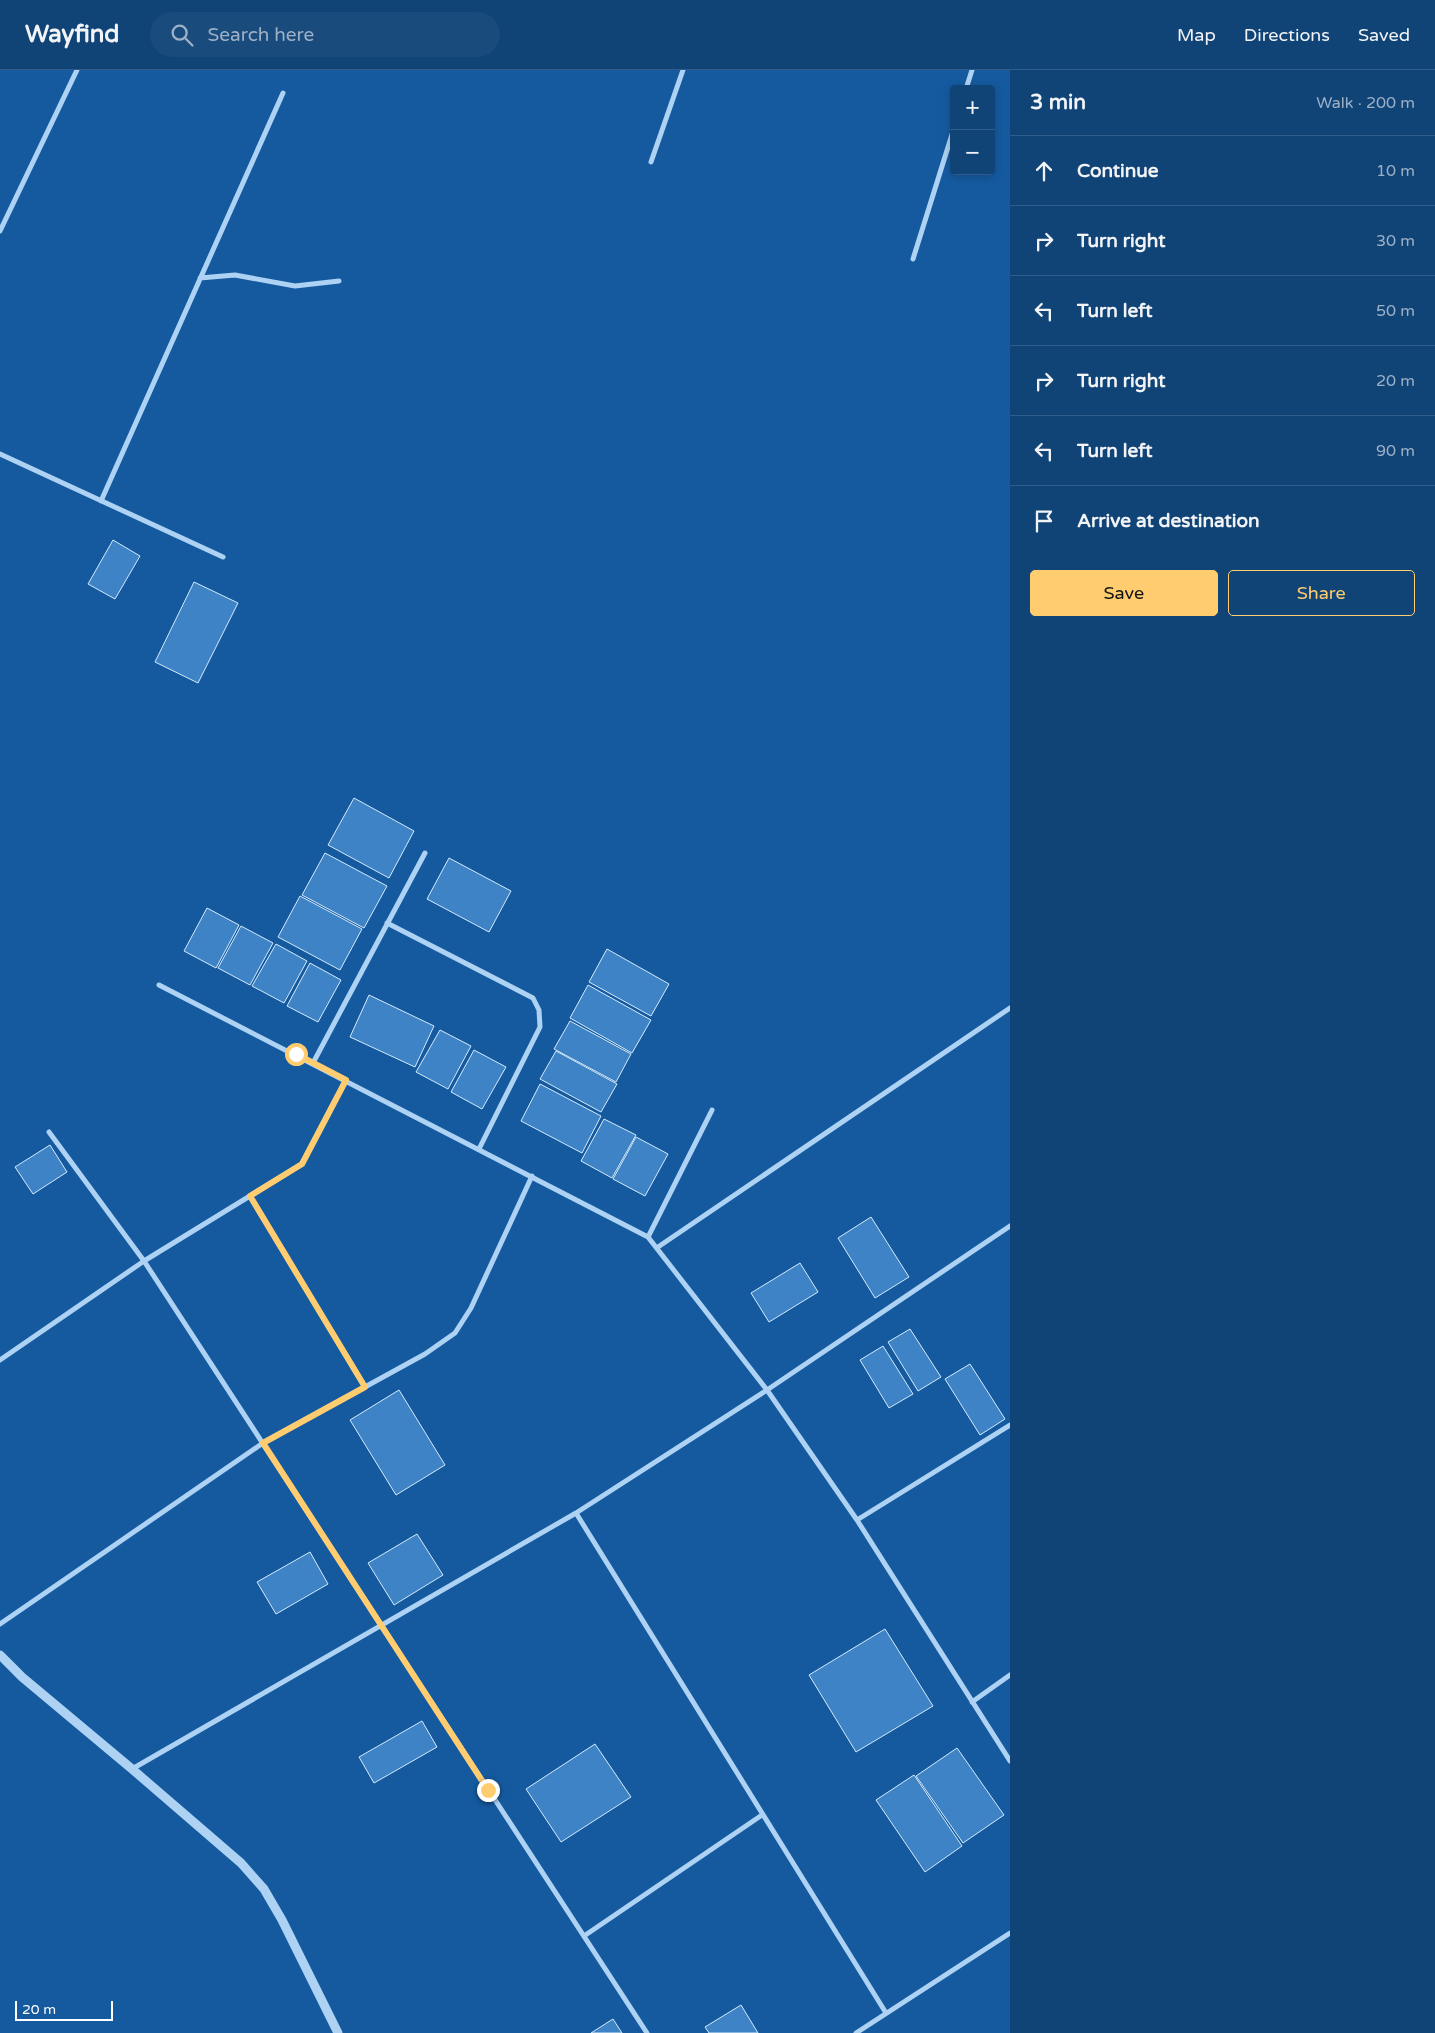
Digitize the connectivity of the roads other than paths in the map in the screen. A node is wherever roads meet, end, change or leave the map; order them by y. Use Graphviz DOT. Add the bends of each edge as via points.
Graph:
graph roads {
  1 [pos="77,70"];
  2 [pos="683,70"];
  3 [pos="972,70"];
  4 [pos="967,85"];
  5 [pos="283,93"];
  6 [pos="953,130"];
  7 [pos="650,162"];
  8 [pos="0,231"];
  9 [pos="913,259"];
  10 [pos="200,278"];
  11 [pos="339,280"];
  12 [pos="0,454"];
  13 [pos="101,501"];
  14 [pos="223,557"];
  15 [pos="425,854"];
  16 [pos="387,923"];
  17 [pos="158,985"];
  18 [pos="1010,1008"];
  19 [pos="313,1063"];
  20 [pos="346,1080"];
  21 [pos="712,1110"];
  22 [pos="49,1132"];
  23 [pos="479,1149"];
  24 [pos="532,1176"];
  25 [pos="250,1196"];
  26 [pos="1010,1226"];
  27 [pos="648,1237"];
  28 [pos="658,1247"];
  29 [pos="144,1261"];
  30 [pos="0,1360"];
  31 [pos="365,1387"];
  32 [pos="767,1390"];
  33 [pos="1010,1425"];
  34 [pos="263,1443"];
  35 [pos="576,1513"];
  36 [pos="857,1520"];
  37 [pos="0,1624"];
  38 [pos="382,1626"];
  39 [pos="0,1654"];
  40 [pos="1010,1676"];
  41 [pos="972,1702"];
  42 [pos="1010,1761"];
  43 [pos="132,1769"];
  44 [pos="762,1815"];
  45 [pos="1010,1933"];
  46 [pos="584,1936"];
  47 [pos="886,2014"];
  48 [pos="338,2033"];
  49 [pos="646,2033"];
  50 [pos="856,2033"];
  1 -- 8 [label="street"];
  2 -- 7 [label="street"];
  3 -- 4 [label="street"];
  5 -- 10 [label="street"];
  6 -- 9 [label="street"];
  10 -- 11 [label="street" via="235,275 295,286"];
  10 -- 13 [label="street"];
  12 -- 13 [label="street"];
  13 -- 14 [label="street"];
  15 -- 16 [label="street"];
  16 -- 19 [label="street"];
  16 -- 23 [label="street" via="532,998 539,1010 540,1027"];
  17 -- 19 [label="street"];
  18 -- 28 [label="street"];
  19 -- 20 [label="street"];
  20 -- 23 [label="street"];
  20 -- 25 [label="street" via="302,1164"];
  21 -- 27 [label="street"];
  22 -- 29 [label="street"];
  23 -- 24 [label="street"];
  24 -- 27 [label="street"];
  24 -- 31 [label="street" via="471,1308 455,1333 425,1354"];
  25 -- 29 [label="street"];
  25 -- 31 [label="street"];
  26 -- 32 [label="street"];
  27 -- 28 [label="street"];
  28 -- 32 [label="street"];
  29 -- 30 [label="street"];
  29 -- 34 [label="street"];
  31 -- 34 [label="street"];
  32 -- 35 [label="street"];
  32 -- 36 [label="street"];
  33 -- 36 [label="street"];
  34 -- 37 [label="street"];
  34 -- 38 [label="street"];
  35 -- 38 [label="street"];
  35 -- 44 [label="street"];
  36 -- 41 [label="street"];
  38 -- 43 [label="street"];
  38 -- 46 [label="street"];
  39 -- 43 [label="street" via="22,1677"];
  40 -- 41 [label="street"];
  41 -- 42 [label="street"];
  43 -- 48 [label="street" via="241,1863 264,1889"];
  44 -- 46 [label="street"];
  44 -- 47 [label="street"];
  45 -- 47 [label="street"];
  46 -- 49 [label="street"];
  47 -- 50 [label="street"];
}
